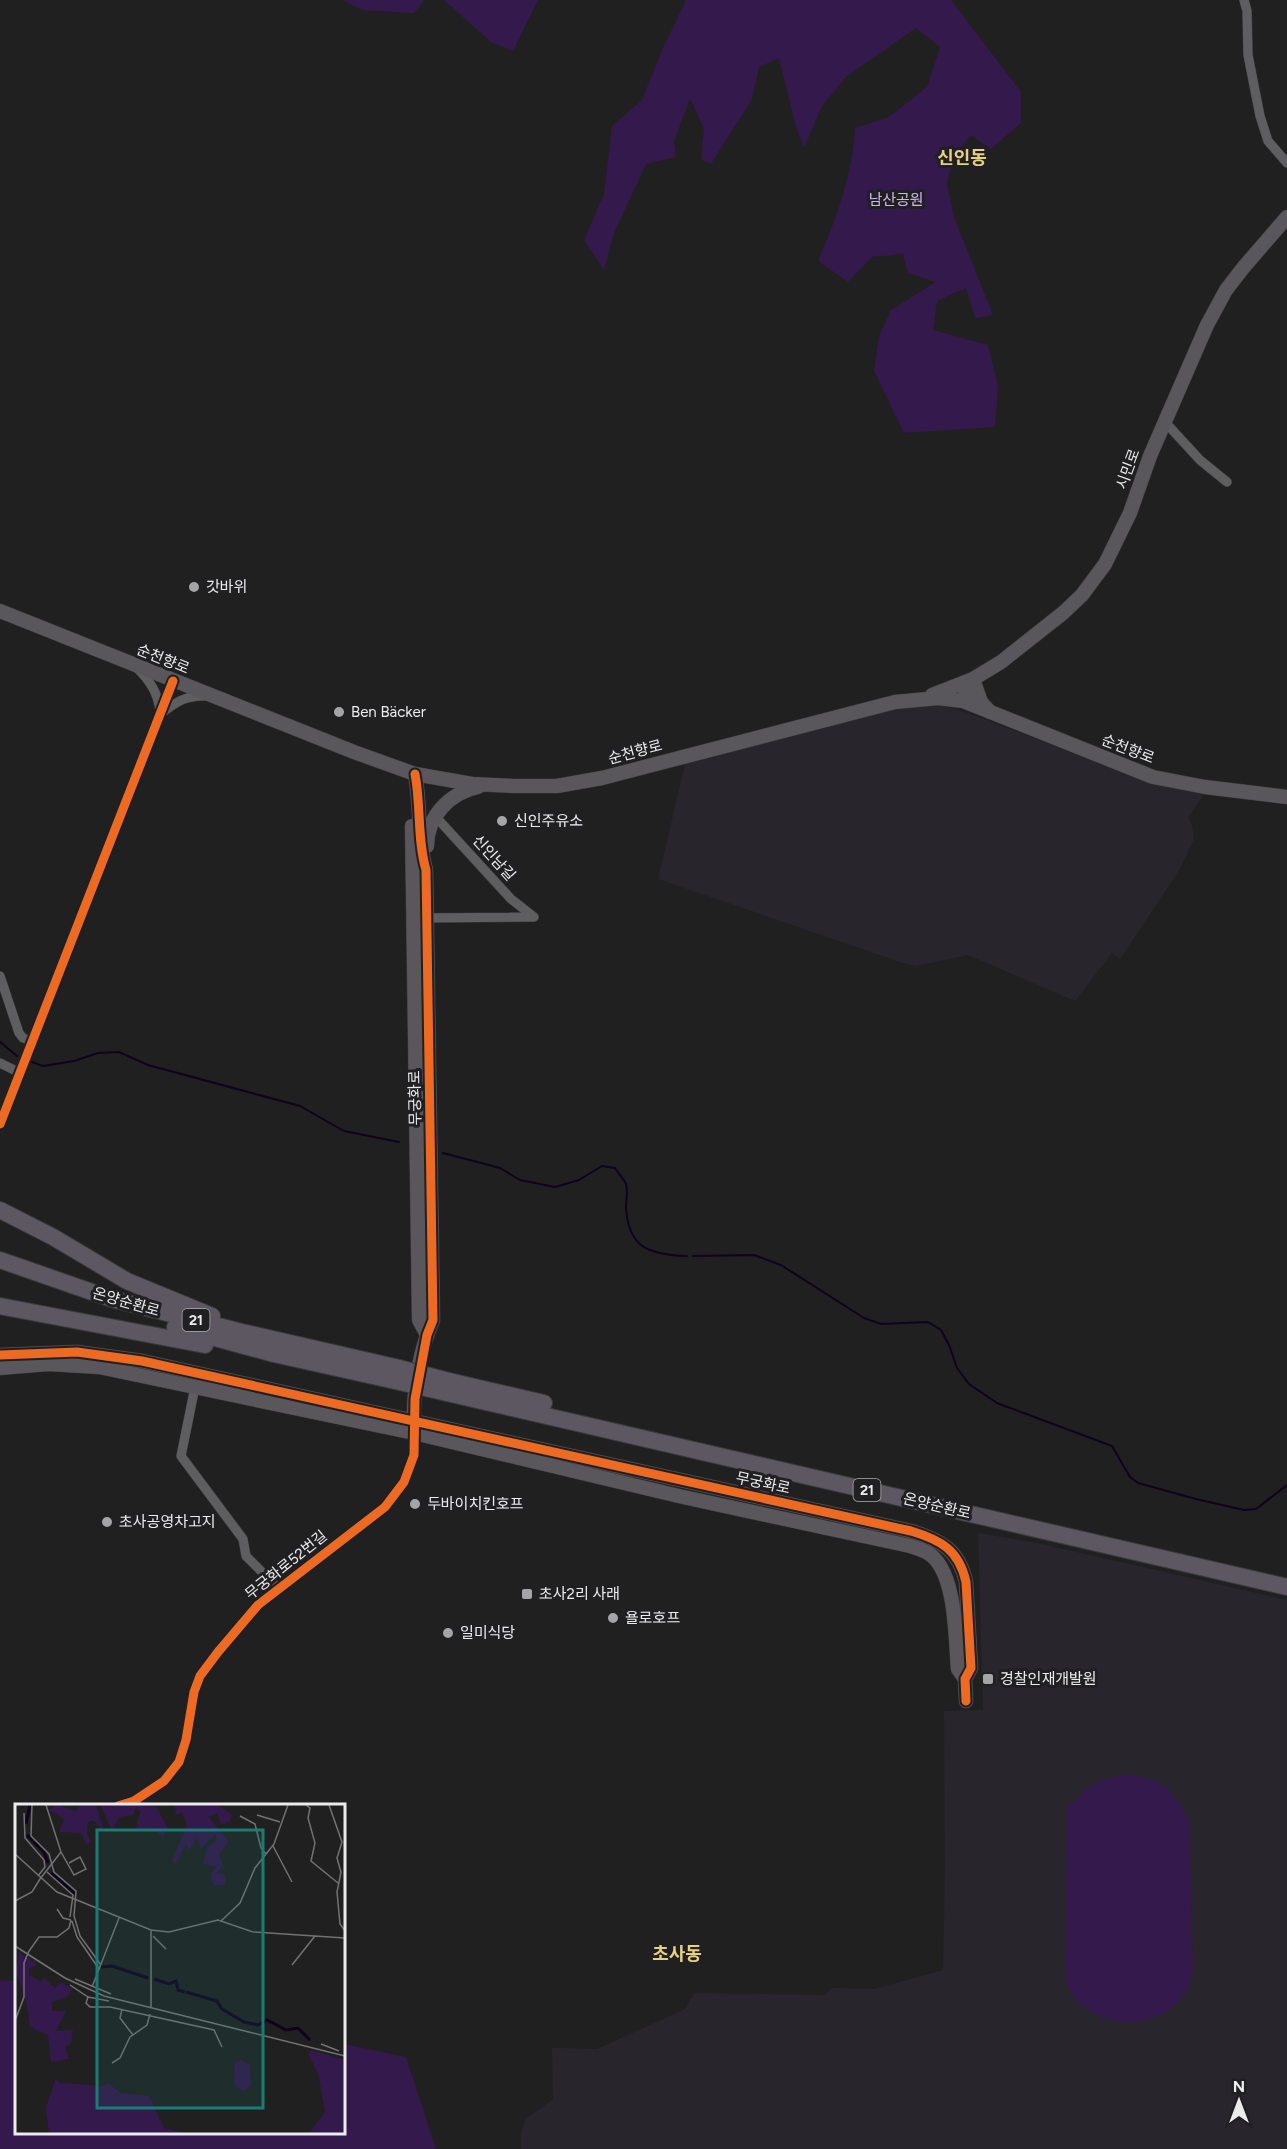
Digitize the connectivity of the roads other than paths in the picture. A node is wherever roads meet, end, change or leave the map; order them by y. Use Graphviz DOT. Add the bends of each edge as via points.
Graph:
graph roads {
  1 [pos="1244,0"];
  2 [pos="1287,163"];
  3 [pos="1287,217"];
  4 [pos="1165,422"];
  5 [pos="1227,482"];
  6 [pos="0,611"];
  7 [pos="134,665"];
  8 [pos="973,679"];
  9 [pos="173,681"];
  10 [pos="213,696"];
  11 [pos="924,698"];
  12 [pos="963,701"];
  13 [pos="991,713"];
  14 [pos="160,715"];
  15 [pos="415,774"];
  16 [pos="489,785"];
  17 [pos="1287,797"];
  18 [pos="435,816"];
  19 [pos="426,870"];
  20 [pos="420,918"];
  21 [pos="0,976"];
  22 [pos="32,1041"];
  23 [pos="0,1063"];
  24 [pos="20,1073"];
  25 [pos="0,1124"];
  26 [pos="1,1210"];
  27 [pos="0,1260"];
  28 [pos="0,1272"];
  29 [pos="0,1306"];
  30 [pos="242,1332"];
  31 [pos="274,1354"];
  32 [pos="0,1355"];
  33 [pos="0,1368"];
  34 [pos="393,1374"];
  35 [pos="195,1387"];
  36 [pos="448,1387"];
  37 [pos="414,1427"];
  38 [pos="1287,1576"];
  39 [pos="1287,1587"];
  40 [pos="279,1589"];
  41 [pos="966,1701"];
  42 [pos="124,1804"];
  1 -- 2 [label="street" via="1248,55 1260,116 1268,141"];
  3 -- 4 [label="street, 시민로" via="1226,290"];
  4 -- 5 [label="street"];
  4 -- 8 [label="street, 시민로" via="1130,513 1105,564 1082,595 1001,662"];
  6 -- 7 [label="street, 순천향로"];
  7 -- 9 [label="street, 순천향로"];
  7 -- 14 [label="street" via="156,692"];
  8 -- 11 [label="street, 시민로"];
  8 -- 12 [label="street"];
  8 -- 13 [label="street" via="981,702"];
  9 -- 10 [label="street, 순천향로"];
  9 -- 14 [label="street"];
  10 -- 14 [label="street" via="180,699"];
  10 -- 15 [label="street, 순천향로"];
  11 -- 12 [label="street, 순천향로"];
  11 -- 16 [label="street, 순천향로" via="895,702 602,778 557,786"];
  12 -- 13 [label="street, 순천향로"];
  13 -- 17 [label="street, 순천향로" via="1153,777"];
  14 -- 22 [label="street"];
  15 -- 16 [label="street, 순천향로"];
  15 -- 19 [label="street, 무궁화로"];
  15 -- 20 [label="street, 무궁화로" via="411,798"];
  16 -- 18 [label="street" via="452,797"];
  18 -- 19 [label="street" via="427,839"];
  18 -- 20 [label="street, 신인남길" via="511,899 534,917"];
  19 -- 20 [label="street, 무궁화로"];
  20 -- 37 [label="street, 무궁화로" via="433,1320 414,1399"];
  21 -- 22 [label="street" via="19,1033"];
  22 -- 24 [label="street"];
  23 -- 24 [label="street"];
  24 -- 25 [label="street"];
  26 -- 30 [label="highway" via="127,1281"];
  27 -- 30 [label="highway, 온양순환로 / 21" via="112,1299"];
  28 -- 31 [label="highway, 온양순환로 / 21" via="104,1307"];
  29 -- 31 [label="highway" via="230,1350"];
  30 -- 34 [label="highway, 온양순환로 / 21"];
  31 -- 34 [label="highway, 온양순환로 / 21"];
  32 -- 37 [label="street" via="77,1352 111,1356"];
  33 -- 35 [label="street" via="48,1364 99,1367"];
  34 -- 36 [label="highway, 21, bridge"];
  35 -- 37 [label="street"];
  35 -- 40 [label="street" via="181,1456 243,1539 246,1556"];
  36 -- 38 [label="highway, 온양순환로 / 21"];
  36 -- 39 [label="highway, 온양순환로 / 21"];
  37 -- 40 [label="street, 무궁화로52번길" via="411,1468 385,1506"];
  37 -- 41 [label="street, 무궁화로" via="935,1538 950,1549 963,1569 971,1668 965,1679"];
  40 -- 42 [label="street, 무궁화로52번길" via="258,1605 200,1676 179,1762 164,1781"];
}
